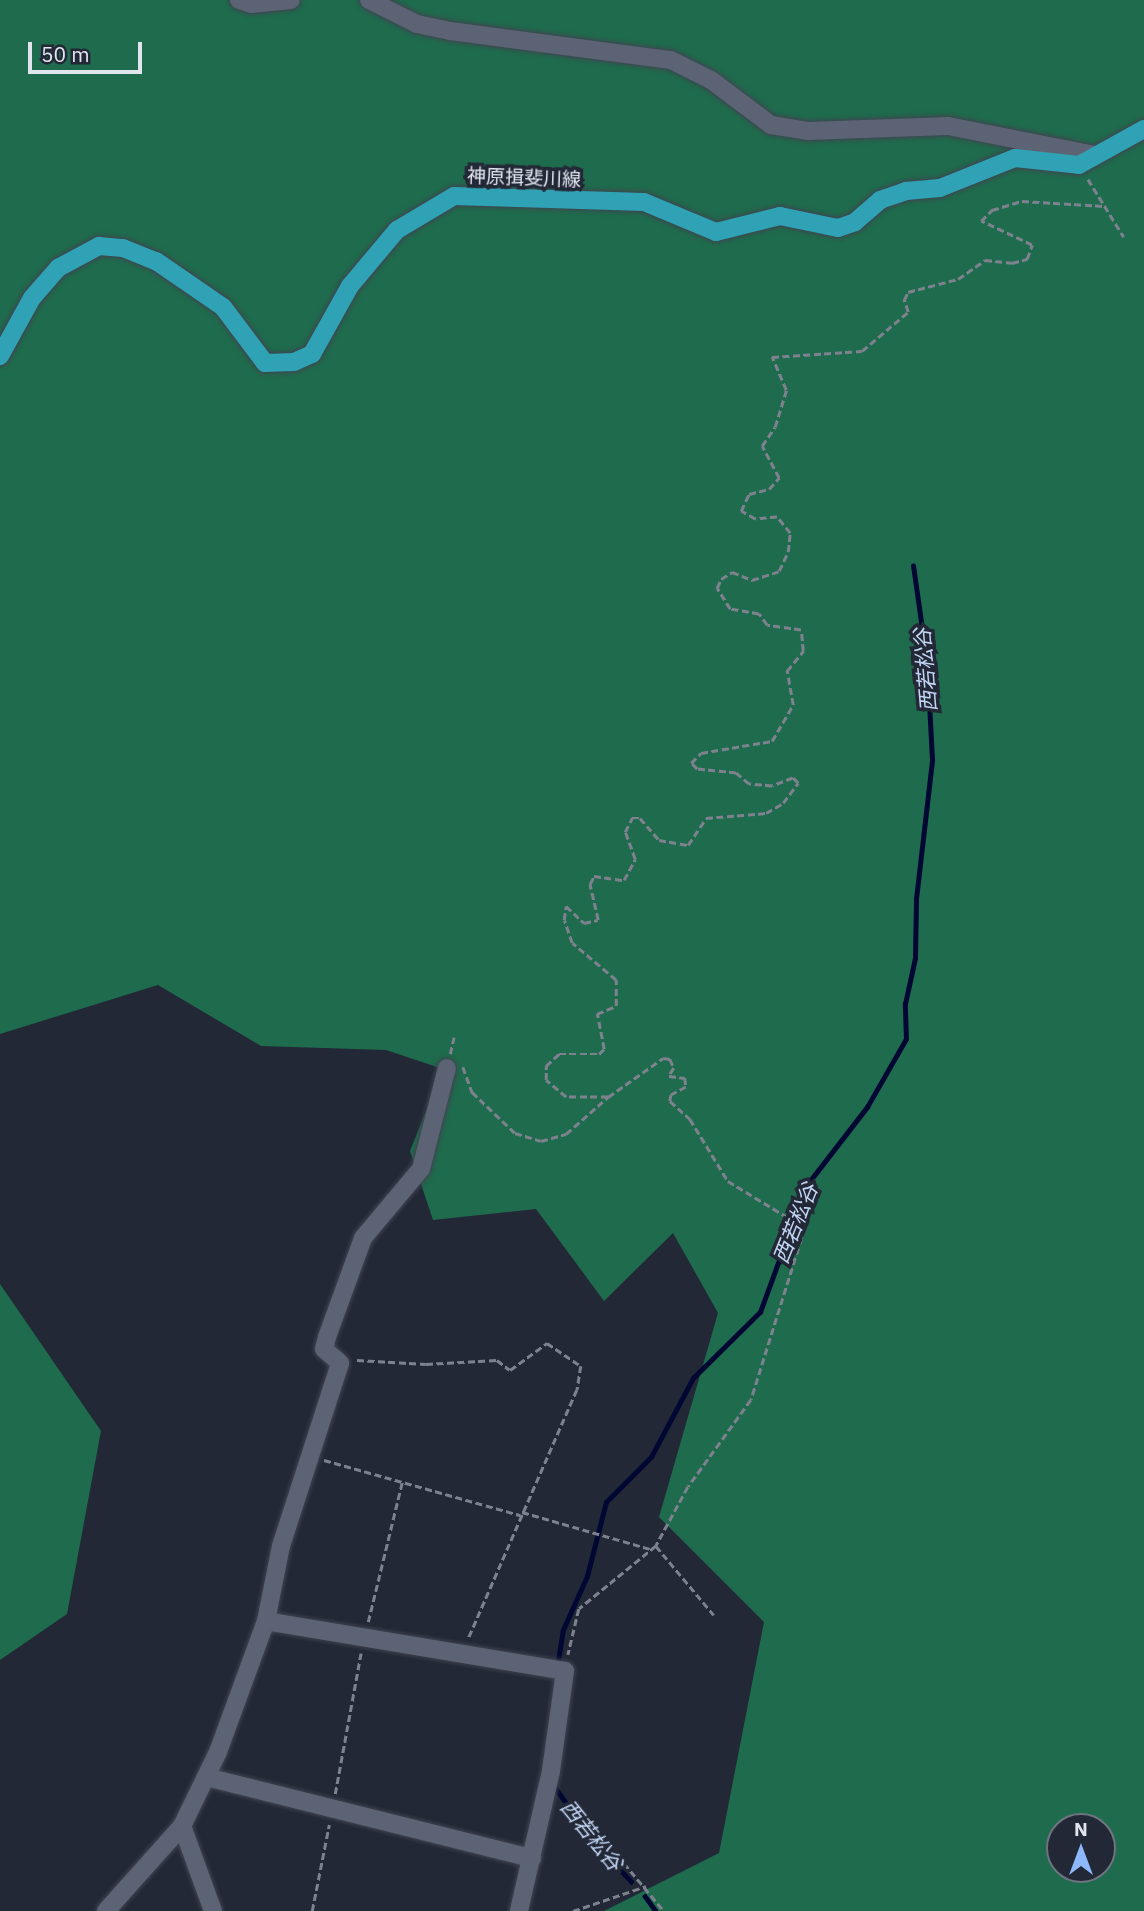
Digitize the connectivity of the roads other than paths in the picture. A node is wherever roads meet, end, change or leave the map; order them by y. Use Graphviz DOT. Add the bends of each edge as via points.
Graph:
graph roads {
  1 [pos="239,0"];
  2 [pos="290,0"];
  3 [pos="369,0"];
  4 [pos="1144,129"];
  5 [pos="1095,155"];
  6 [pos="0,356"];
  7 [pos="447,1068"];
  8 [pos="266,1621"];
  9 [pos="206,1777"];
  10 [pos="182,1826"];
  11 [pos="533,1858"];
  12 [pos="106,1911"];
  13 [pos="213,1911"];
  14 [pos="519,1911"];
  1 -- 2 [label="street" via="278,4"];
  3 -- 5 [label="street" via="417,24 450,31 671,60 711,80 771,125 808,131 948,127"];
  4 -- 5 [label="main road"];
  5 -- 6 [label="main road, 神原揖斐川線" via="1079,164 1015,158 940,188 906,191 880,200 855,222 838,228 780,216 716,232 644,202 454,196 397,230 350,286 312,354 294,362 265,363 223,307 156,261 123,247 99,246 58,268 32,298"];
  7 -- 8 [label="street" via="421,1169 358,1248 324,1349 340,1363 281,1546"];
  8 -- 9 [label="street"];
  8 -- 11 [label="street" via="565,1671"];
  9 -- 10 [label="street"];
  9 -- 11 [label="street"];
  10 -- 12 [label="street"];
  10 -- 13 [label="street"];
  11 -- 14 [label="street"];
}
